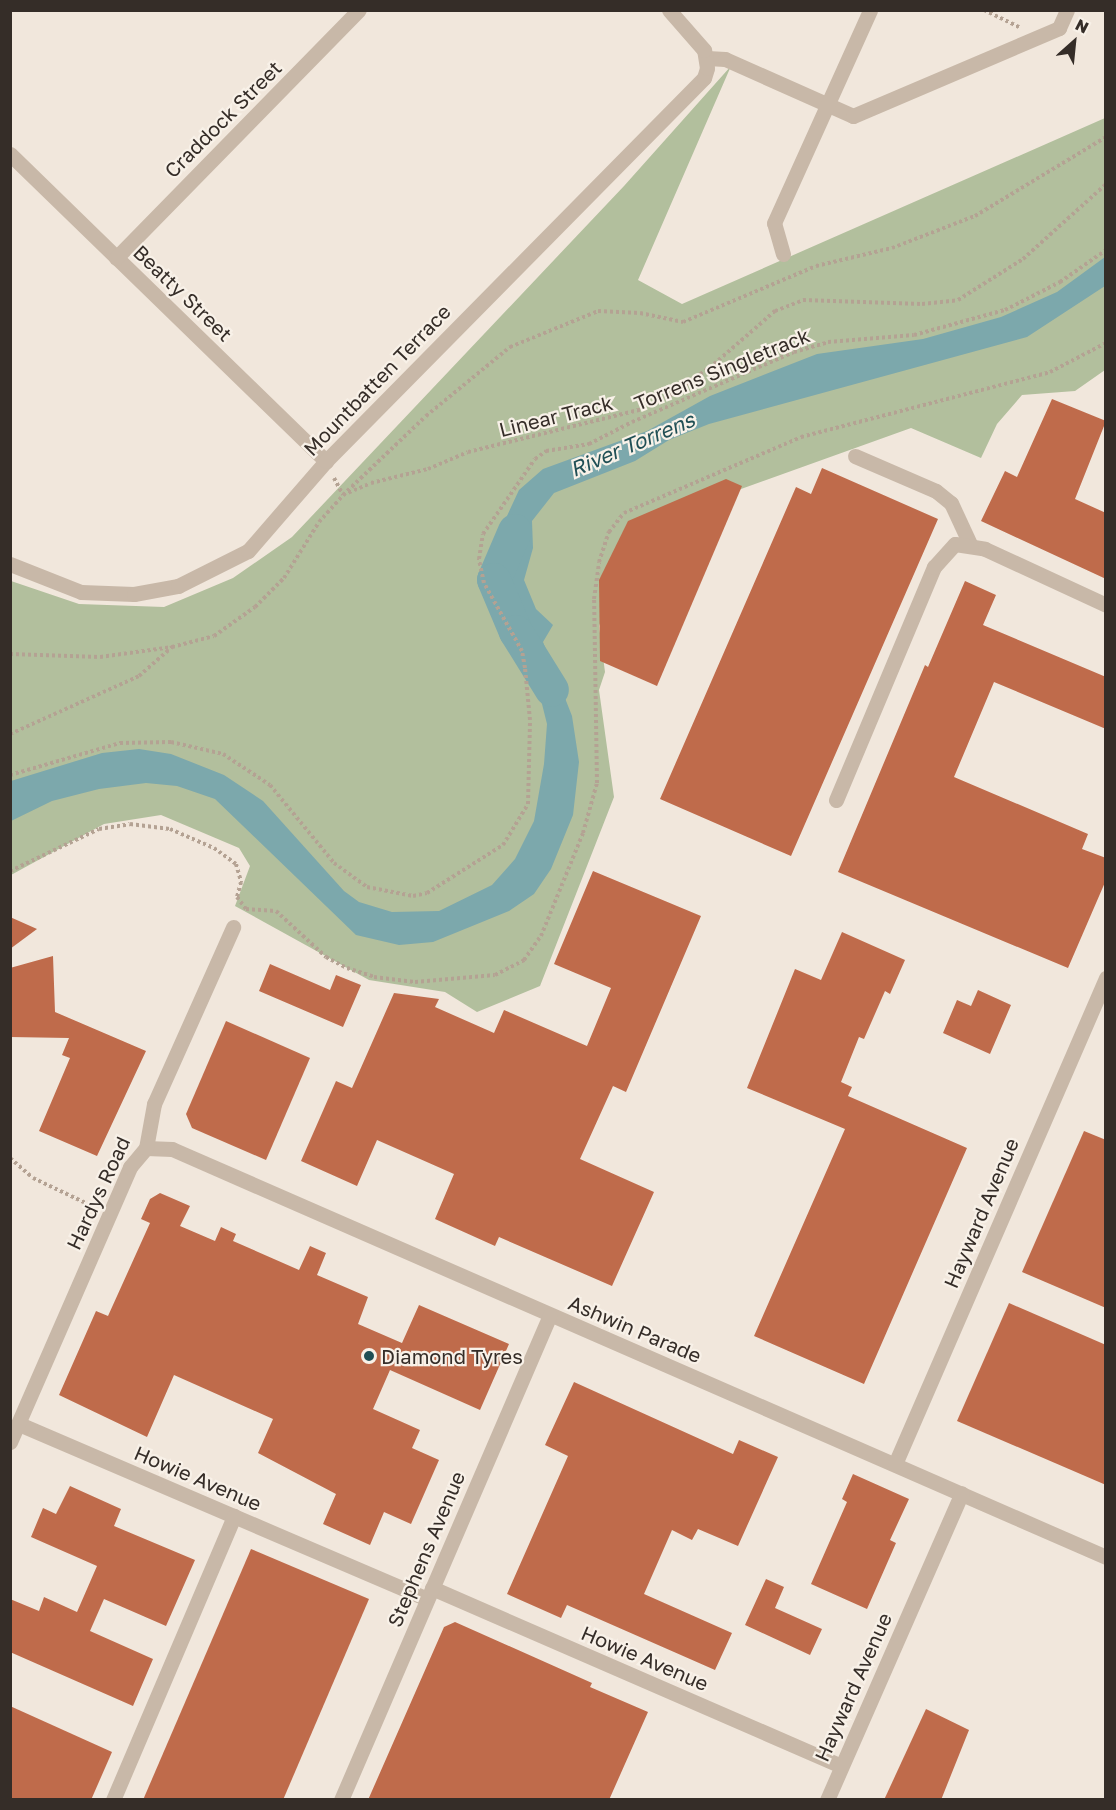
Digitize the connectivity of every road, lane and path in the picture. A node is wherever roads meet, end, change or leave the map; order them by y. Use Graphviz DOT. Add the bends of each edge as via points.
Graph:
graph roads {
  1 [pos="359,10"];
  2 [pos="669,10"];
  3 [pos="870,10"];
  4 [pos="984,10"];
  5 [pos="1067,10"];
  6 [pos="1038,37"];
  7 [pos="707,58"];
  8 [pos="827,104"];
  9 [pos="1106,136"];
  10 [pos="10,154"];
  11 [pos="1106,184"];
  12 [pos="1106,250"];
  13 [pos="783,254"];
  14 [pos="116,258"];
  15 [pos="1106,343"];
  16 [pos="855,456"];
  17 [pos="326,461"];
  18 [pos="343,495"];
  19 [pos="970,544"];
  20 [pos="10,564"];
  21 [pos="1106,605"];
  22 [pos="172,647"];
  23 [pos="10,654"];
  24 [pos="10,734"];
  25 [pos="10,775"];
  26 [pos="836,800"];
  27 [pos="10,871"];
  28 [pos="233,927"];
  29 [pos="1106,978"];
  30 [pos="146,1148"];
  31 [pos="10,1158"];
  32 [pos="110,1214"];
  33 [pos="550,1315"];
  34 [pos="19,1424"];
  35 [pos="10,1442"];
  36 [pos="896,1464"];
  37 [pos="962,1492"];
  38 [pos="234,1516"];
  39 [pos="1106,1557"];
  40 [pos="430,1593"];
  41 [pos="841,1766"];
  42 [pos="113,1800"];
  43 [pos="341,1800"];
  44 [pos="827,1800"];
  1 -- 14 [label="street, Craddock Street"];
  2 -- 7 [label="street" via="694,35"];
  3 -- 8 [label="street"];
  4 -- 6 [label="path"];
  5 -- 6 [label="street" via="1059,28"];
  6 -- 8 [label="street" via="853,116"];
  7 -- 8 [label="street" via="725,59"];
  7 -- 17 [label="street, Mountbatten Terrace" via="704,78 697,87"];
  8 -- 13 [label="street" via="774,223"];
  9 -- 18 [label="path" via="975,216 892,248 816,266 683,322 640,313 597,311 510,347 426,416"];
  10 -- 14 [label="street, Beatty Street"];
  11 -- 18 [label="path, Linear Track" via="1023,259 958,300 922,304 803,300 775,311 699,375 643,409 468,452"];
  12 -- 25 [label="path, Torrens Singletrack" via="1069,277 1005,310 914,335 828,342 794,352 589,444 546,451 535,459 483,534 479,559 484,583 522,651 530,720 528,804 503,845 427,893 413,896 367,887 334,863 270,785 245,766 213,752 171,742 120,743"];
  14 -- 17 [label="street, Beatty Street"];
  15 -- 27 [label="path" via="1050,372 801,437 624,513 609,532 599,562 594,599 597,783 583,833 541,936 524,960 495,975 415,982 375,977 347,968 326,957 276,912 246,909 237,897 241,882 236,864 214,848 170,830 130,824 99,829"];
  16 -- 19 [label="street" via="936,491 951,503"];
  17 -- 20 [label="street, Mountbatten Terrace" via="248,551 178,586 134,594 81,592"];
  18 -- 22 [label="path, Linear Track" via="319,522 284,578 255,607 214,636"];
  19 -- 21 [label="street"];
  19 -- 26 [label="street" via="955,544 934,567"];
  22 -- 23 [label="path, Linear Track" via="100,657"];
  22 -- 24 [label="path" via="139,676"];
  28 -- 30 [label="street, Hardys Road" via="154,1104"];
  29 -- 36 [label="street, Hayward Avenue"];
  30 -- 32 [label="street, Hardys Road" via="130,1167"];
  30 -- 33 [label="street, Ashwin Parade" via="172,1149"];
  31 -- 32 [label="path" via="33,1178"];
  32 -- 34 [label="street, Hardys Road"];
  33 -- 36 [label="street, Ashwin Parade"];
  33 -- 40 [label="street, Stephens Avenue"];
  34 -- 35 [label="street, Hardys Road"];
  34 -- 38 [label="street, Howie Avenue"];
  36 -- 37 [label="street, Ashwin Parade"];
  37 -- 39 [label="street, Ashwin Parade"];
  37 -- 41 [label="street, Hayward Avenue"];
  38 -- 40 [label="street, Howie Avenue"];
  38 -- 42 [label="street" via="170,1648 133,1735"];
  40 -- 41 [label="street, Howie Avenue"];
  40 -- 43 [label="street, Stephens Avenue"];
  41 -- 44 [label="street, Hayward Avenue"];
}
